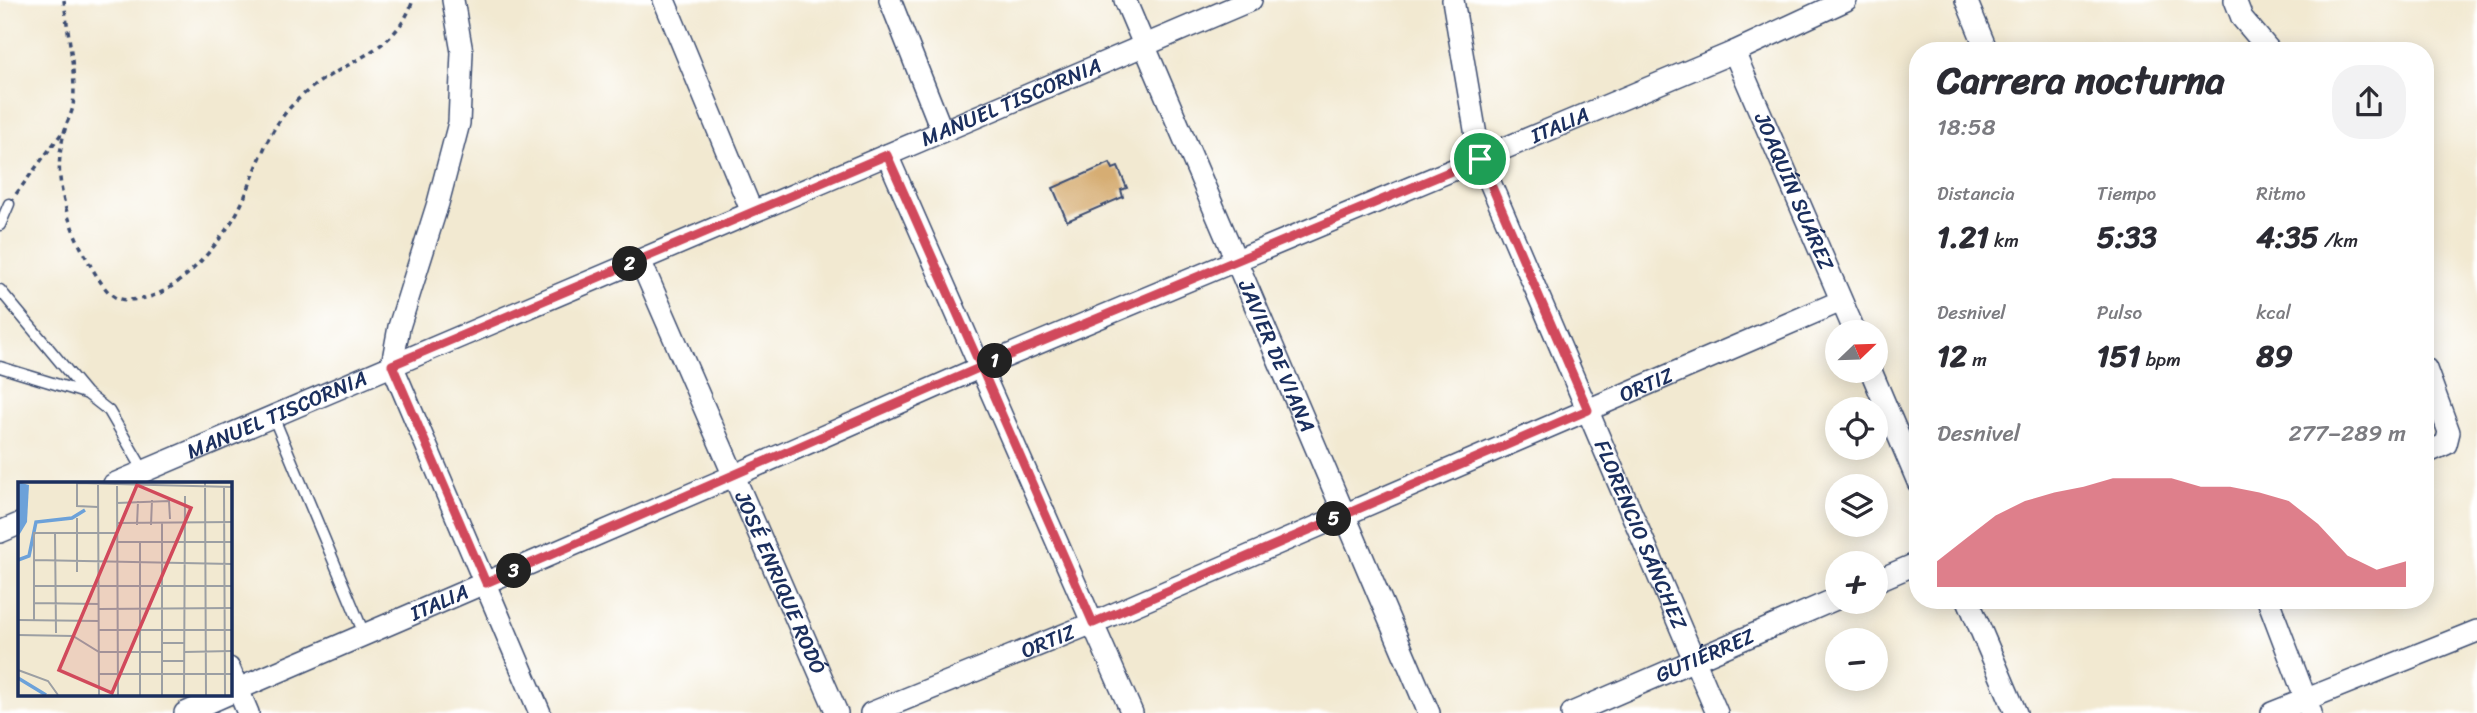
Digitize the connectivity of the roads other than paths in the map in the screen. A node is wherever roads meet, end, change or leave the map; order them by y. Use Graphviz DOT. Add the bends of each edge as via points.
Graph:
graph roads {
  1 [pos="453,0"];
  2 [pos="664,0"];
  3 [pos="890,0"];
  4 [pos="1125,0"];
  5 [pos="1251,0"];
  6 [pos="1453,0"];
  7 [pos="1966,0"];
  8 [pos="2235,0"];
  9 [pos="1835,2"];
  10 [pos="1983,42"];
  11 [pos="2262,42"];
  12 [pos="1144,45"];
  13 [pos="1734,52"];
  14 [pos="943,131"];
  15 [pos="887,155"];
  16 [pos="1480,159"];
  17 [pos="9,204"];
  18 [pos="752,212"];
  19 [pos="0,225"];
  20 [pos="640,260"];
  21 [pos="1234,261"];
  22 [pos="0,290"];
  23 [pos="1841,301"];
  24 [pos="1850,320"];
  25 [pos="392,365"];
  26 [pos="981,367"];
  27 [pos="0,368"];
  28 [pos="1876,383"];
  29 [pos="2434,391"];
  30 [pos="86,393"];
  31 [pos="1588,410"];
  32 [pos="274,416"];
  33 [pos="2434,449"];
  34 [pos="1909,461"];
  35 [pos="733,476"];
  36 [pos="146,477"];
  37 [pos="123,482"];
  38 [pos="1344,515"];
  39 [pos="18,524"];
  40 [pos="0,532"];
  41 [pos="1909,567"];
  42 [pos="1888,576"];
  43 [pos="486,583"];
  44 [pos="1825,604"];
  45 [pos="1972,609"];
  46 [pos="2271,609"];
  47 [pos="1093,623"];
  48 [pos="2477,631"];
  49 [pos="365,636"];
  50 [pos="1695,660"];
  51 [pos="232,692"];
  52 [pos="223,696"];
  53 [pos="2308,706"];
  54 [pos="185,713"];
  55 [pos="248,713"];
  56 [pos="540,713"];
  57 [pos="836,713"];
  58 [pos="871,713"];
  59 [pos="1132,713"];
  60 [pos="1429,713"];
  61 [pos="1572,713"];
  62 [pos="1717,713"];
  63 [pos="2015,713"];
  64 [pos="2272,713"];
  1 -- 25 [label="street" via="462,52 459,123"];
  2 -- 18 [label="street"];
  3 -- 14 [label="street"];
  4 -- 12 [label="street, JAVIER DE VIANA"];
  5 -- 12 [label="street, MANUEL TISCORNIA"];
  6 -- 16 [label="street, FLORENCIO SÁNCHEZ"];
  7 -- 10 [label="street"];
  8 -- 11 [label="street" via="2242,18"];
  9 -- 13 [label="street, ITALIA"];
  12 -- 14 [label="street, MANUEL TISCORNIA"];
  12 -- 21 [label="street, JAVIER DE VIANA"];
  13 -- 16 [label="street, ITALIA"];
  13 -- 23 [label="street, JOAQUÍN SUÁREZ"];
  14 -- 15 [label="street, MANUEL TISCORNIA"];
  15 -- 18 [label="street, MANUEL TISCORNIA"];
  15 -- 26 [label="street"];
  16 -- 21 [label="street, ITALIA"];
  16 -- 31 [label="street, FLORENCIO SÁNCHEZ"];
  17 -- 19 [label="lane"];
  18 -- 20 [label="street, MANUEL TISCORNIA"];
  20 -- 25 [label="street, MANUEL TISCORNIA"];
  20 -- 35 [label="street, JOSÉ ENRIQUE RODÓ"];
  21 -- 26 [label="street, ITALIA"];
  21 -- 38 [label="street, JAVIER DE VIANA"];
  22 -- 30 [label="lane"];
  23 -- 24 [label="street, JOAQUÍN SUÁREZ"];
  23 -- 31 [label="street, ORTIZ"];
  25 -- 32 [label="street, MANUEL TISCORNIA"];
  25 -- 43 [label="street"];
  26 -- 35 [label="street, ITALIA"];
  26 -- 47 [label="street"];
  27 -- 30 [label="lane"];
  28 -- 34 [label="street"];
  29 -- 33 [label="street" via="2449,432 2446,444"];
  30 -- 36 [label="lane" via="108,411"];
  31 -- 38 [label="street, ORTIZ"];
  31 -- 50 [label="street, FLORENCIO SÁNCHEZ"];
  32 -- 36 [label="street, MANUEL TISCORNIA"];
  32 -- 49 [label="lane"];
  35 -- 43 [label="street, ITALIA"];
  35 -- 57 [label="street, JOSÉ ENRIQUE RODÓ"];
  36 -- 37 [label="street, MANUEL TISCORNIA"];
  38 -- 47 [label="street, ORTIZ"];
  38 -- 60 [label="street, JAVIER DE VIANA"];
  39 -- 40 [label="street"];
  41 -- 42 [label="street"];
  43 -- 49 [label="street, ITALIA"];
  43 -- 56 [label="street"];
  44 -- 50 [label="street, GUTIÉRREZ"];
  45 -- 63 [label="street"];
  46 -- 53 [label="street"];
  47 -- 58 [label="street, ORTIZ"];
  47 -- 59 [label="street"];
  48 -- 53 [label="street"];
  49 -- 51 [label="street, ITALIA"];
  50 -- 61 [label="street, GUTIÉRREZ"];
  50 -- 62 [label="street, FLORENCIO SÁNCHEZ"];
  51 -- 55 [label="street"];
  52 -- 54 [label="street, ITALIA"];
  53 -- 64 [label="street"];
}
